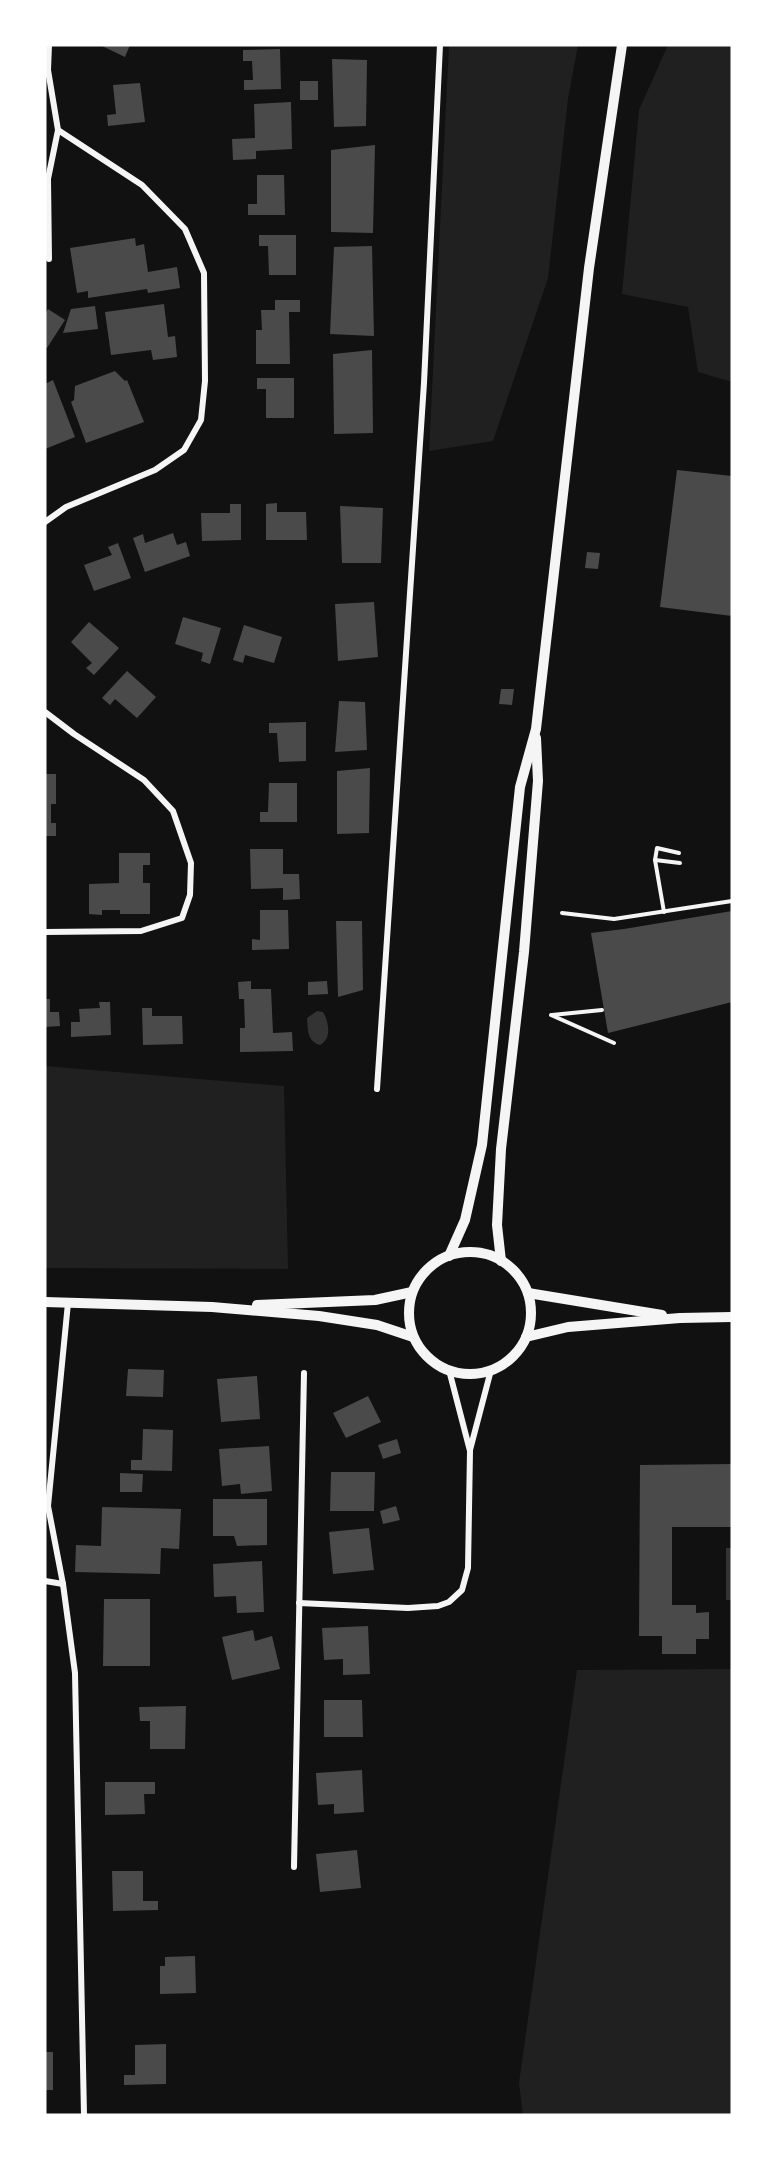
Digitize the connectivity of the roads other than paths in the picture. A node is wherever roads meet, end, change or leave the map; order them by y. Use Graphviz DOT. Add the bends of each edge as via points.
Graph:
graph roads {
  1 [pos="49,45"];
  2 [pos="440,45"];
  3 [pos="622,45"];
  4 [pos="58,130"];
  5 [pos="49,259"];
  6 [pos="45,522"];
  7 [pos="45,712"];
  8 [pos="536,729"];
  9 [pos="45,932"];
  10 [pos="377,1089"];
  11 [pos="449,1256"];
  12 [pos="501,1261"];
  13 [pos="412,1292"];
  14 [pos="528,1293"];
  15 [pos="45,1302"];
  16 [pos="68,1303"];
  17 [pos="212,1307"];
  18 [pos="732,1317"];
  19 [pos="680,1318"];
  20 [pos="413,1337"];
  21 [pos="526,1337"];
  22 [pos="449,1370"];
  23 [pos="491,1370"];
  24 [pos="304,1373"];
  25 [pos="470,1451"];
  26 [pos="47,1509"];
  27 [pos="45,1581"];
  28 [pos="63,1584"];
  29 [pos="299,1603"];
  30 [pos="294,1868"];
  31 [pos="84,2115"];
  1 -- 4 [label="street" via="48,70"];
  2 -- 10 [label="street" via="424,383"];
  3 -- 8 [label="street" via="589,268"];
  4 -- 5 [label="street" via="48,179"];
  4 -- 6 [label="street" via="142,185 185,229 204,273 206,381 201,420 184,450 155,470 66,507"];
  7 -- 9 [label="street" via="144,780 173,811 191,863 190,895 182,918 141,931"];
  8 -- 11 [label="street" via="520,787 482,1145 465,1220"];
  8 -- 12 [label="street" via="538,781 496,1225"];
  11 -- 12 [label="street" via="471,1252"];
  11 -- 13 [label="street" via="429,1267"];
  12 -- 14 [label="street" via="513,1269"];
  13 -- 17 [label="street" via="375,1300"];
  13 -- 20 [label="street" via="408,1316"];
  14 -- 19 [label="street"];
  14 -- 21 [label="street" via="531,1308"];
  15 -- 16 [label="street"];
  16 -- 17 [label="street"];
  16 -- 26 [label="street"];
  17 -- 20 [label="street" via="331,1318 377,1325"];
  18 -- 19 [label="street"];
  19 -- 21 [label="street" via="568,1327"];
  20 -- 22 [label="street" via="430,1360"];
  21 -- 23 [label="street" via="512,1357"];
  22 -- 23 [label="street" via="475,1374"];
  22 -- 25 [label="street"];
  23 -- 25 [label="street"];
  24 -- 29 [label="street"];
  25 -- 29 [label="street" via="468,1568 458,1595 438,1606 408,1608"];
  26 -- 28 [label="street"];
  27 -- 28 [label="street"];
  28 -- 31 [label="street" via="75,1673"];
  29 -- 30 [label="street"];
}
